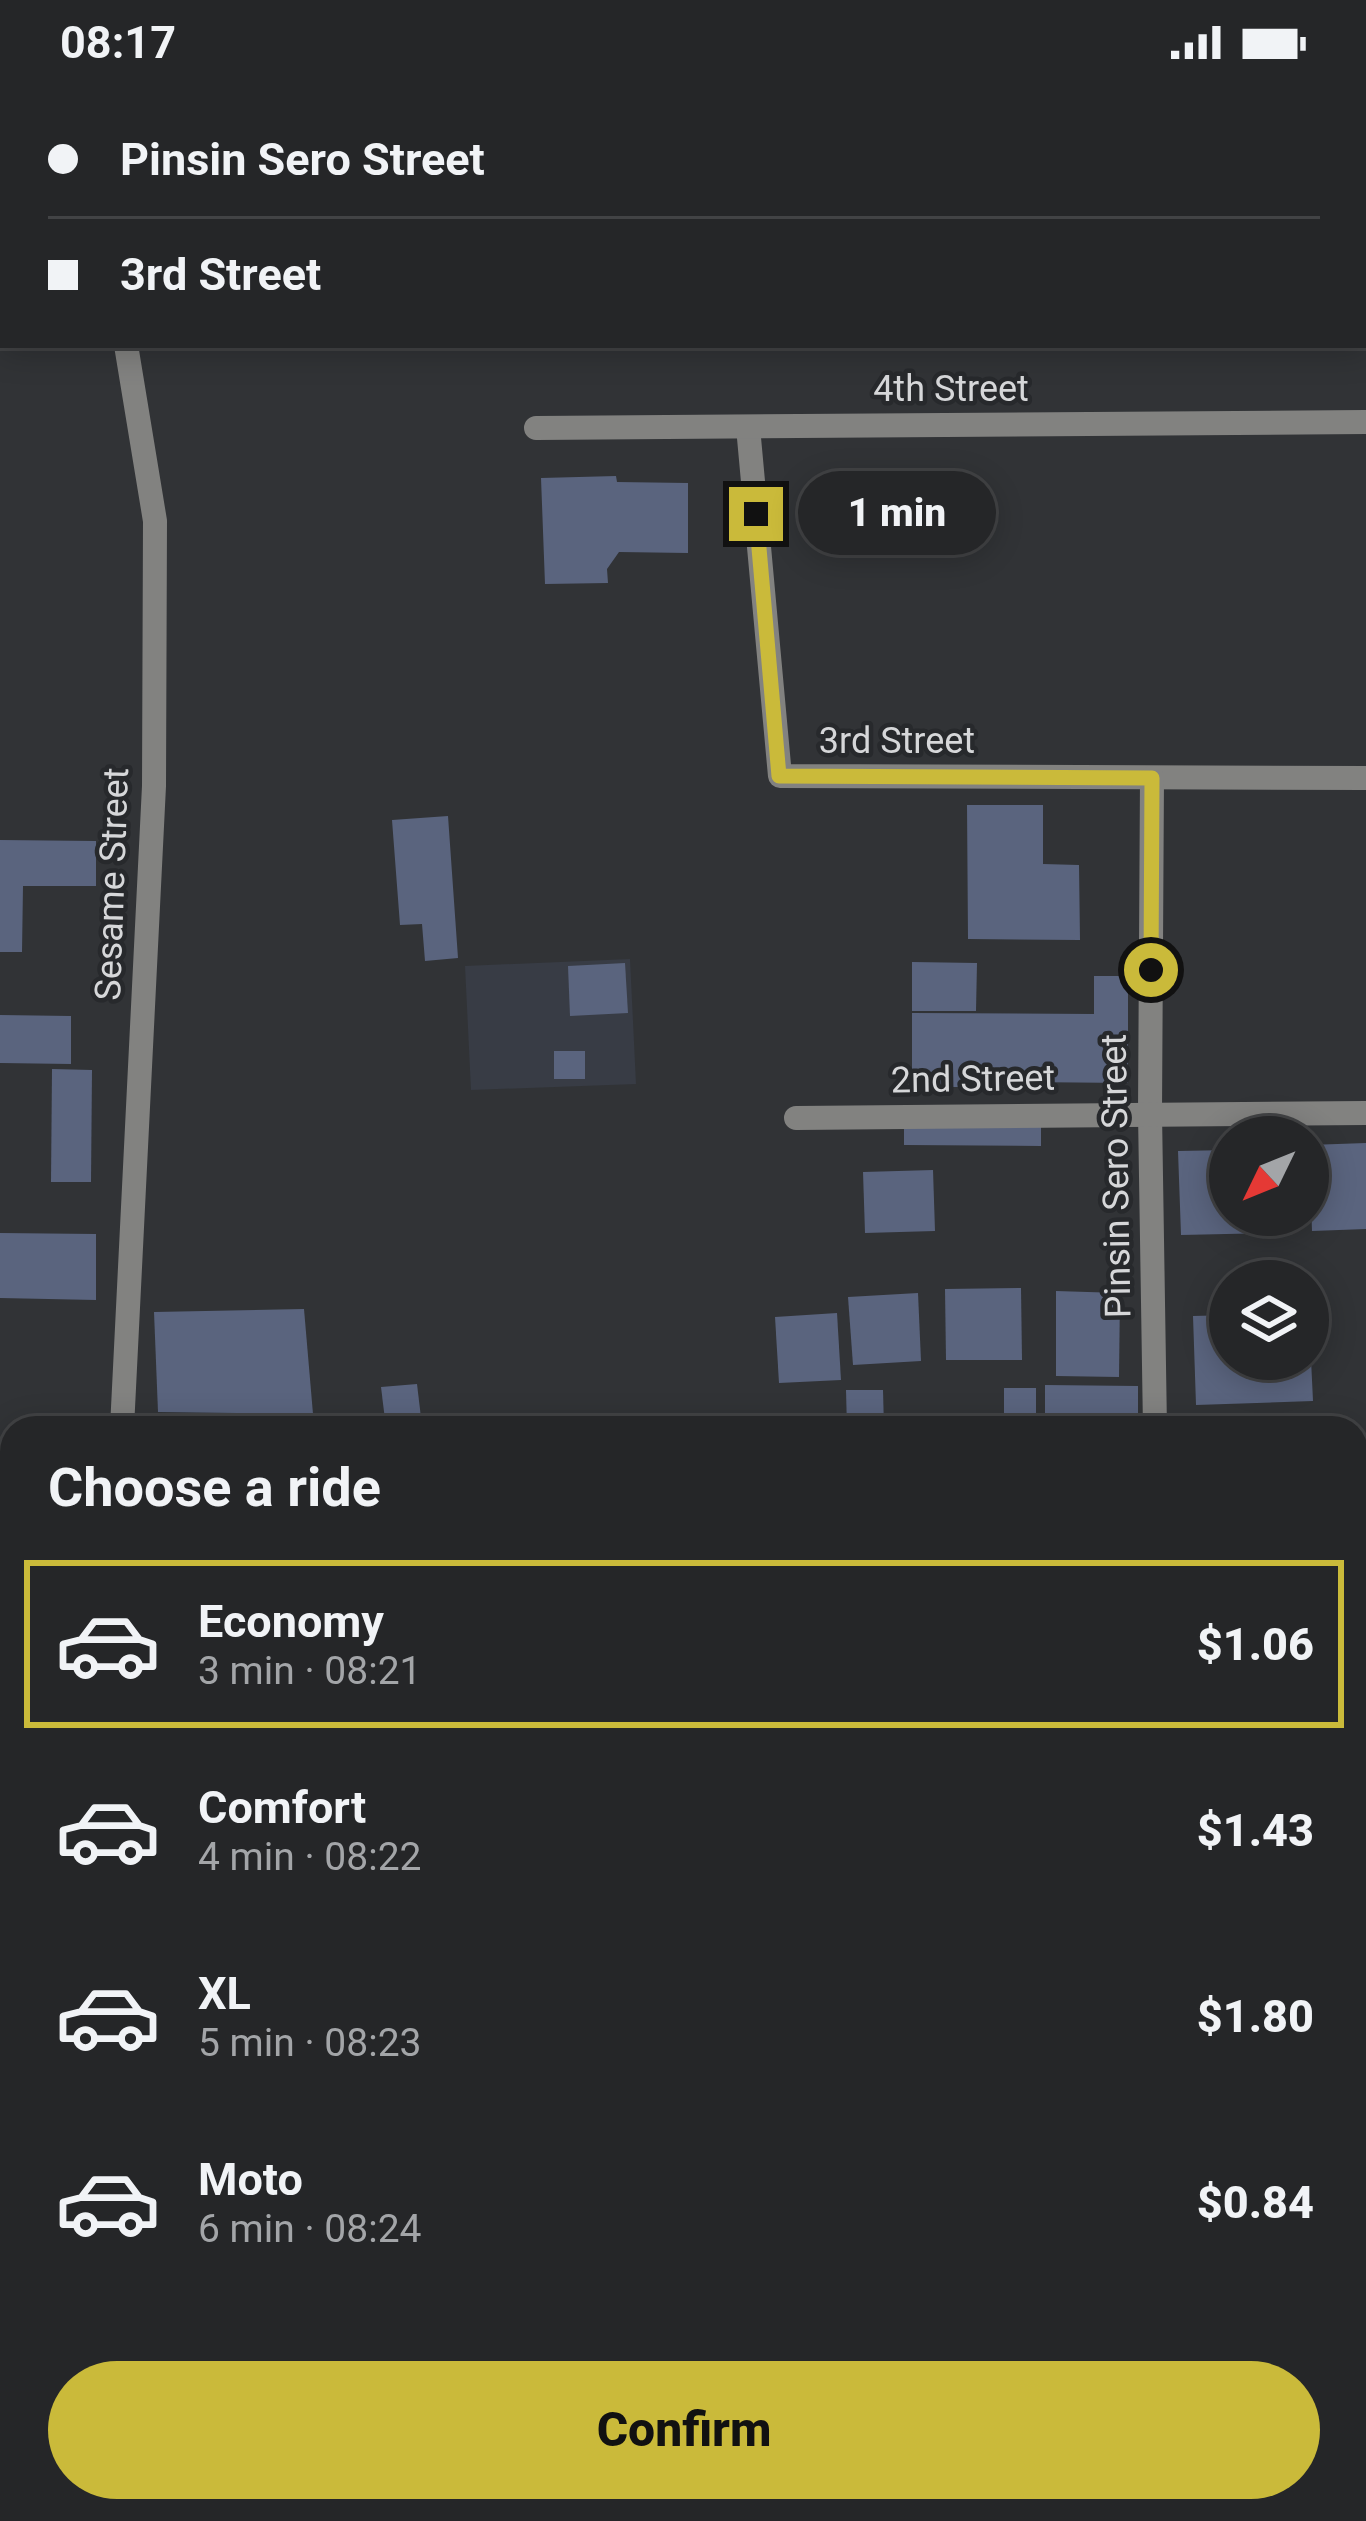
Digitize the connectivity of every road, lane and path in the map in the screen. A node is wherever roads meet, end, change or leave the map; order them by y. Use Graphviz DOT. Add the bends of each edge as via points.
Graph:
graph roads {
  1 [pos="126,348"];
  2 [pos="1366,422"];
  3 [pos="748,427"];
  4 [pos="536,428"];
  5 [pos="1152,778"];
  6 [pos="1366,778"];
  7 [pos="1150,1113"];
  8 [pos="1366,1114"];
  9 [pos="796,1118"];
  10 [pos="123,1416"];
  11 [pos="1155,1416"];
  1 -- 10 [label="street, Sesame Street" via="154,521 154,786"];
  2 -- 3 [label="street, 4th Street"];
  3 -- 4 [label="street, 4th Street"];
  3 -- 5 [label="street, 3rd Street" via="779,776"];
  5 -- 6 [label="street, 3rd Street"];
  5 -- 7 [label="street, Pinsin Sero Street"];
  7 -- 8 [label="street, 2nd Street"];
  7 -- 9 [label="street, 2nd Street"];
  7 -- 11 [label="street, Pinsin Sero Street"];
}
